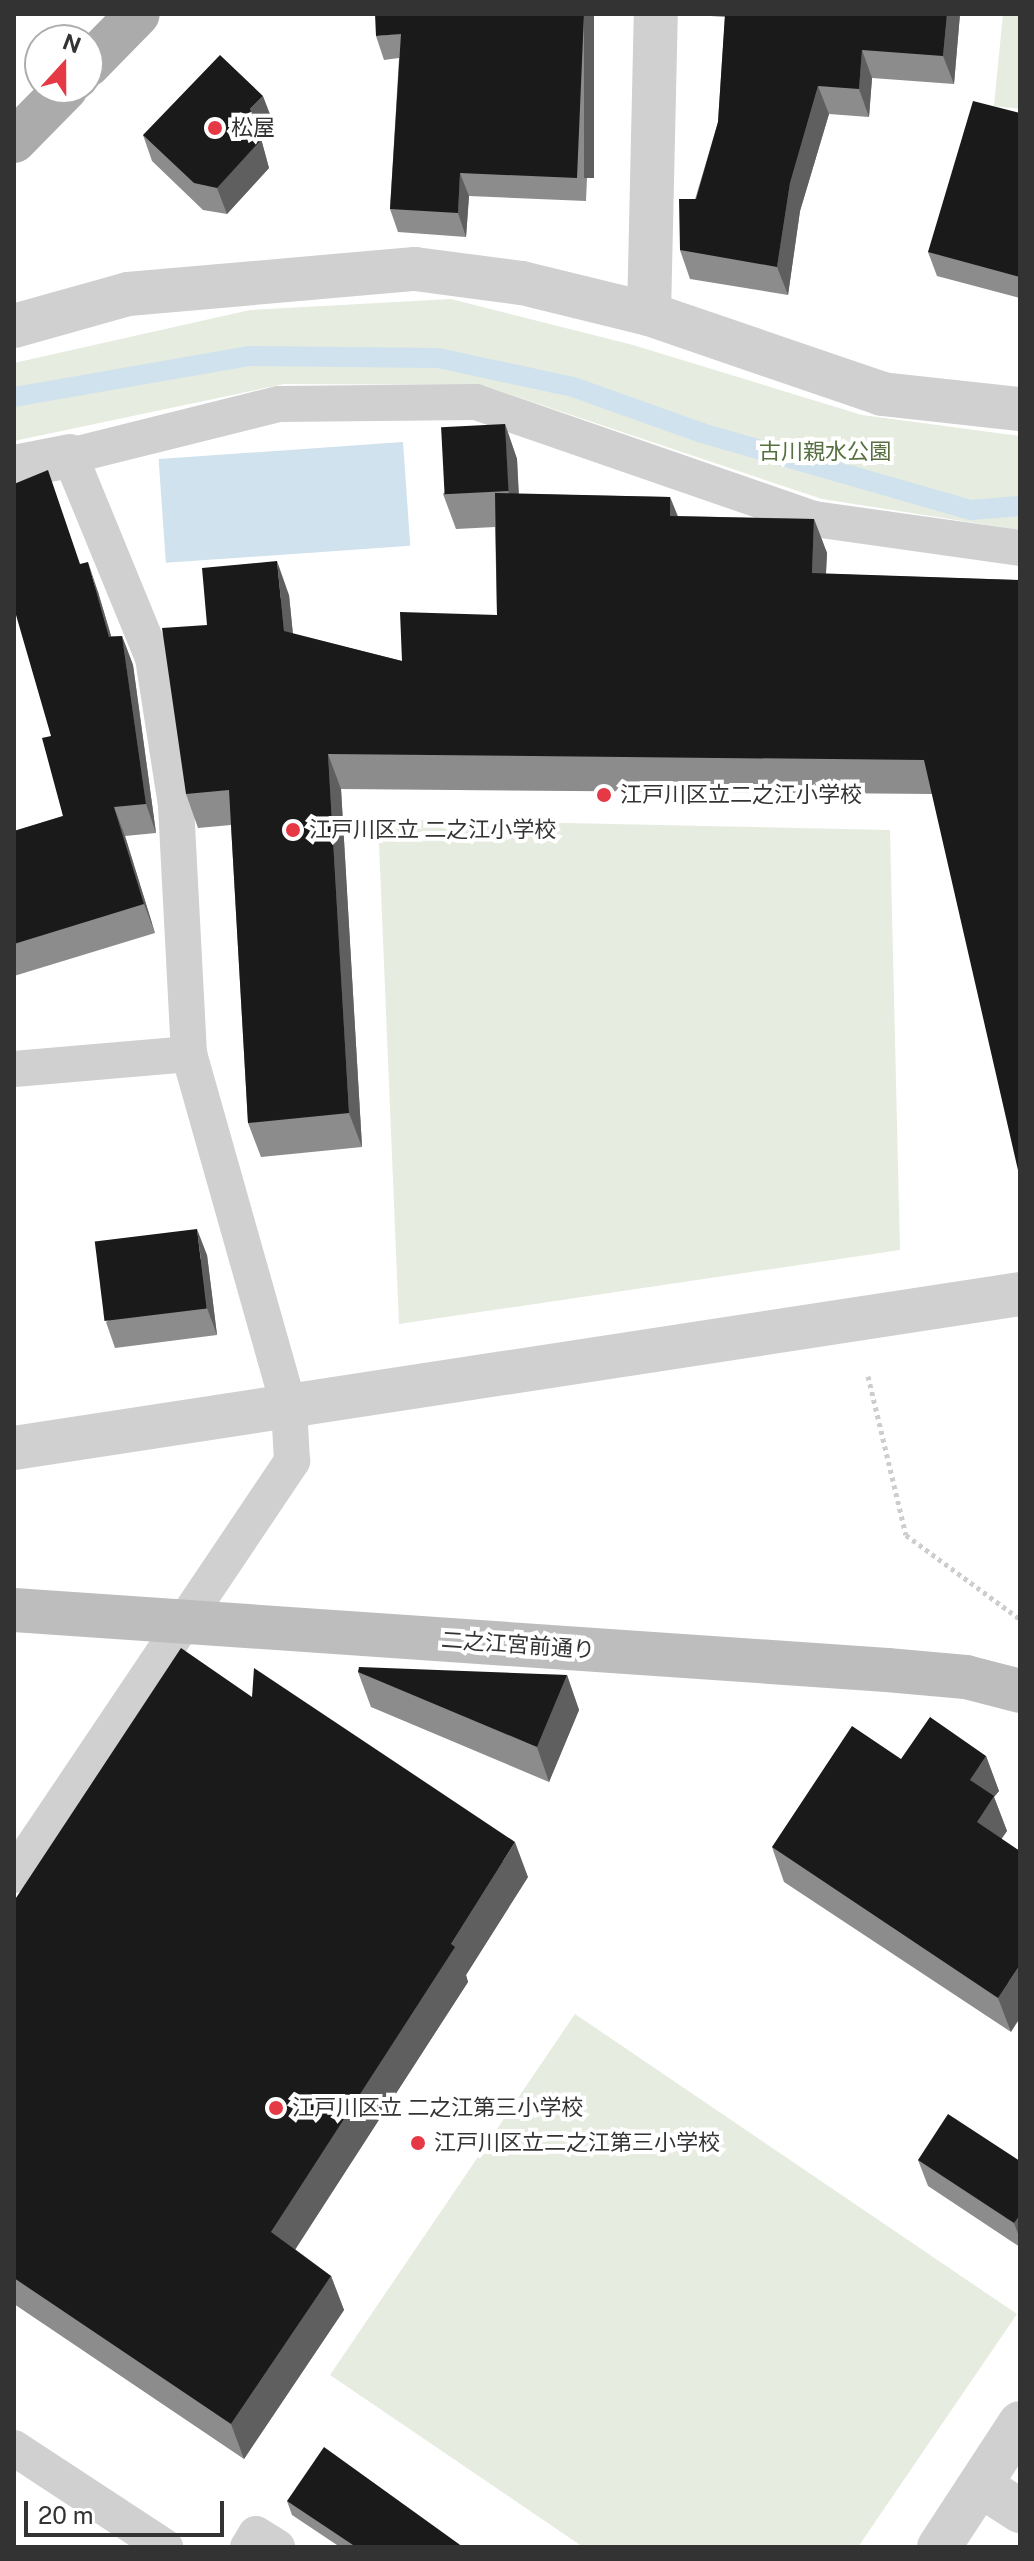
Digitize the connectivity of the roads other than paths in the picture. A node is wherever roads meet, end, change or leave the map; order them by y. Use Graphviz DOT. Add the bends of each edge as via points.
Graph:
graph roads {
  1 [pos="138,14"];
  2 [pos="656,14"];
  3 [pos="104,49"];
  4 [pos="50,104"];
  5 [pos="14,141"];
  6 [pos="649,314"];
  7 [pos="14,326"];
  8 [pos="1020,409"];
  9 [pos="70,456"];
  10 [pos="14,467"];
  11 [pos="1020,548"];
  12 [pos="189,1054"];
  13 [pos="14,1069"];
  14 [pos="1020,1294"];
  15 [pos="289,1407"];
  16 [pos="14,1448"];
  17 [pos="14,1610"];
  18 [pos="179,1622"];
  19 [pos="1020,1691"];
  20 [pos="14,1875"];
  21 [pos="1020,2423"];
  22 [pos="14,2448"];
  23 [pos="980,2485"];
  24 [pos="1020,2511"];
  25 [pos="165,2547"];
  26 [pos="248,2547"];
  27 [pos="277,2547"];
  28 [pos="939,2547"];
  1 -- 3 [label="main road"];
  2 -- 6 [label="street"];
  4 -- 5 [label="main road"];
  6 -- 7 [label="street" via="522,283 415,269 128,294"];
  6 -- 8 [label="street" via="882,394"];
  9 -- 10 [label="street"];
  9 -- 11 [label="lane" via="278,404 476,402 814,519"];
  9 -- 12 [label="lane" via="153,658 176,805"];
  12 -- 13 [label="lane"];
  12 -- 15 [label="lane"];
  14 -- 15 [label="street"];
  15 -- 16 [label="street"];
  15 -- 18 [label="lane" via="292,1461"];
  17 -- 18 [label="street, 二之江宮前通り"];
  18 -- 19 [label="street, 二之江宮前通り" via="887,1670 966,1677"];
  18 -- 20 [label="lane"];
  21 -- 23 [label="street"];
  22 -- 25 [label="lane"];
  23 -- 24 [label="street"];
  23 -- 28 [label="street"];
  26 -- 27 [label="lane" via="256,2534"];
}
